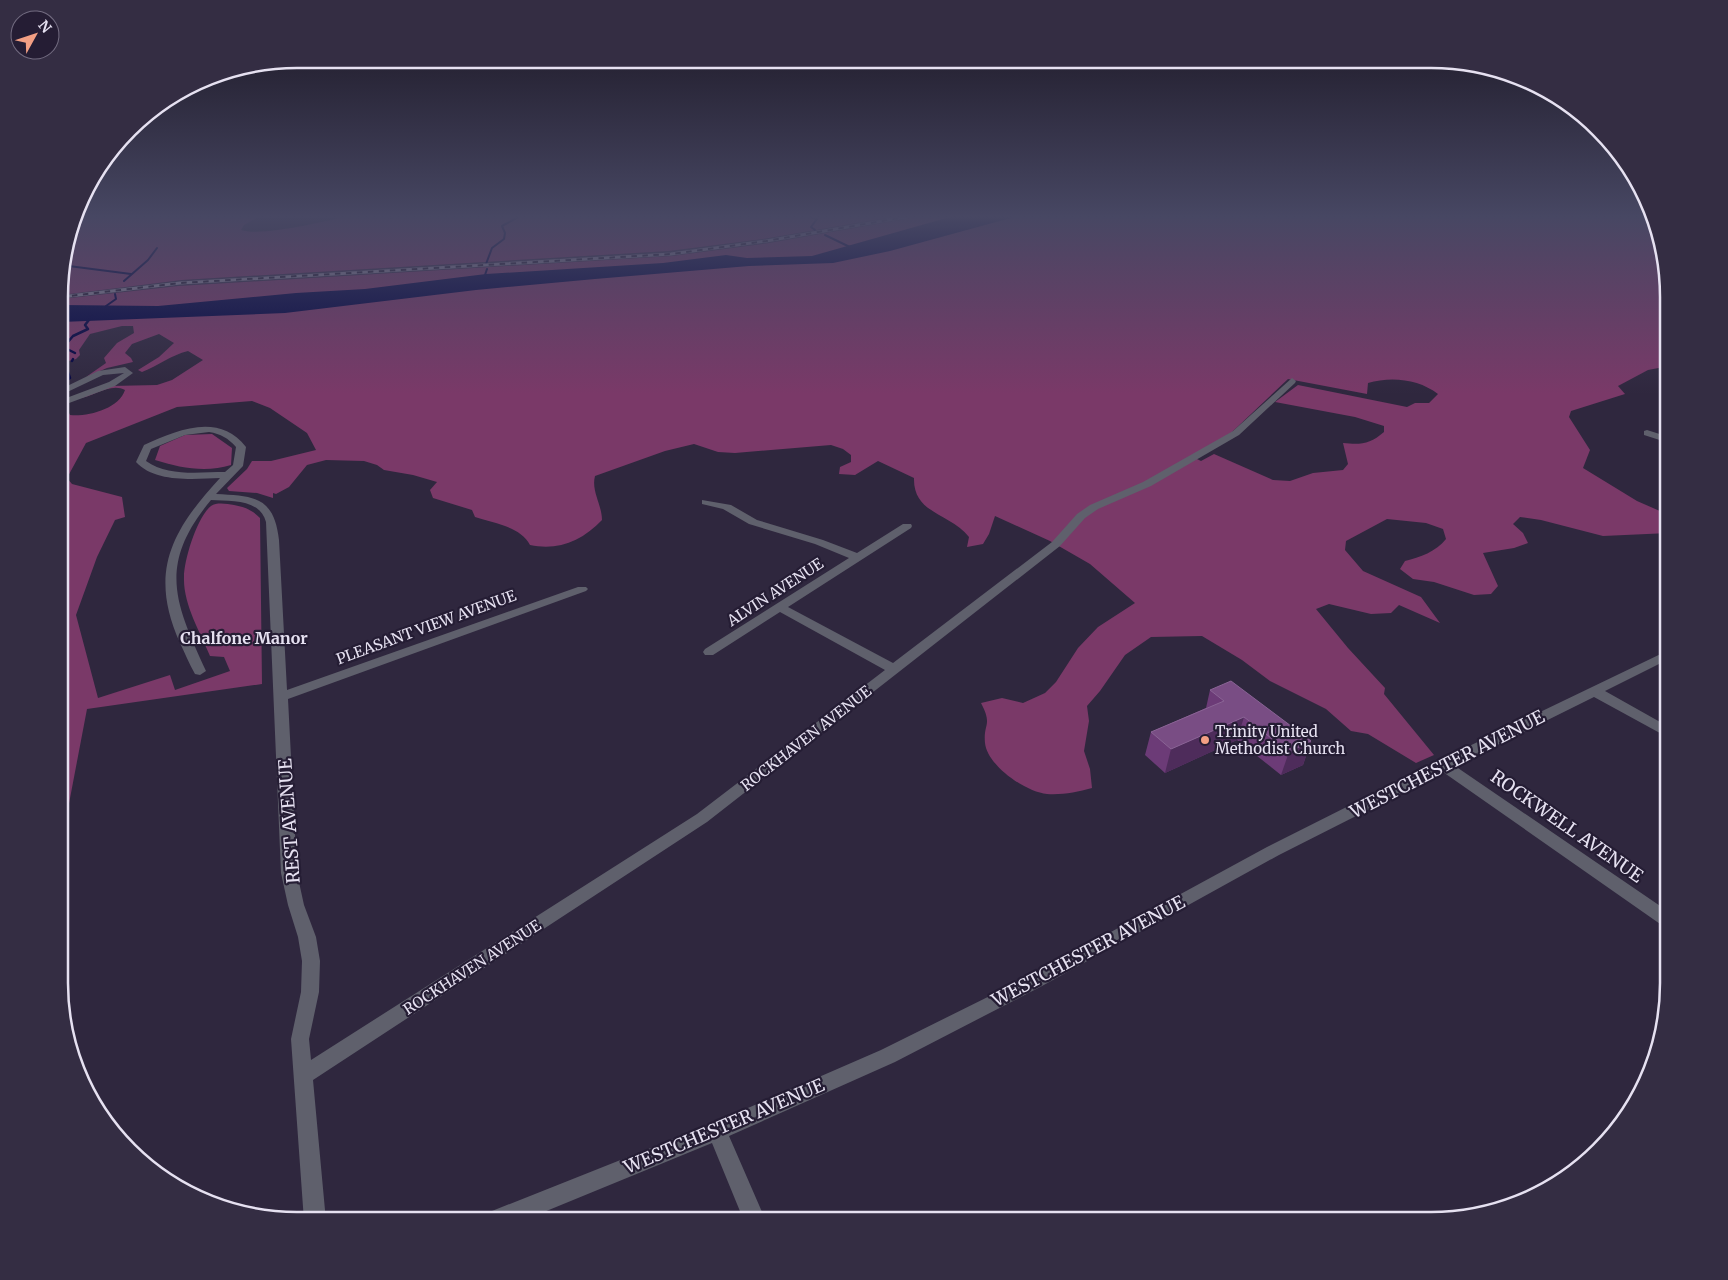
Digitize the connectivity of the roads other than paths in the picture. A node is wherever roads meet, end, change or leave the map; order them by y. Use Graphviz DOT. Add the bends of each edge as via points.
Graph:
graph roads {
  1 [pos="1292,381"];
  2 [pos="68,389"];
  3 [pos="68,400"];
  4 [pos="1647,433"];
  5 [pos="1660,437"];
  6 [pos="228,475"];
  7 [pos="207,497"];
  8 [pos="706,502"];
  9 [pos="907,526"];
  10 [pos="857,557"];
  11 [pos="582,589"];
  12 [pos="780,607"];
  13 [pos="709,652"];
  14 [pos="1660,658"];
  15 [pos="894,669"];
  16 [pos="200,671"];
  17 [pos="1594,691"];
  18 [pos="282,696"];
  19 [pos="1660,728"];
  20 [pos="1443,765"];
  21 [pos="1660,915"];
  22 [pos="303,1076"];
  23 [pos="717,1131"];
  24 [pos="314,1212"];
  25 [pos="518,1212"];
  26 [pos="751,1212"];
  1 -- 15 [label="street, ROCKHAVEN AVENUE" via="1236,433 1147,484 1106,501 1081,516 1056,544"];
  2 -- 3 [label="street" via="107,371 125,369 129,372 112,384"];
  4 -- 5 [label="street"];
  6 -- 6 [label="street" via="173,474 141,462 146,448 178,434 220,431 241,447 238,466"];
  6 -- 7 [label="street"];
  7 -- 16 [label="street" via="180,540 170,579 177,616"];
  7 -- 18 [label="street, REST AVENUE" via="258,504 270,515"];
  8 -- 10 [label="street, ALVIN AVENUE" via="727,507 753,522"];
  9 -- 10 [label="street, ALVIN AVENUE"];
  10 -- 12 [label="street, ALVIN AVENUE"];
  11 -- 18 [label="street, PLEASANT VIEW AVENUE"];
  12 -- 13 [label="street, ALVIN AVENUE"];
  12 -- 15 [label="street"];
  14 -- 17 [label="street, WESTCHESTER AVENUE"];
  15 -- 22 [label="street, ROCKHAVEN AVENUE" via="688,827"];
  17 -- 19 [label="street"];
  17 -- 20 [label="street, WESTCHESTER AVENUE"];
  18 -- 22 [label="street, REST AVENUE" via="289,873 311,961 310,992 300,1039"];
  20 -- 21 [label="street, ROCKWELL AVENUE"];
  20 -- 23 [label="street, WESTCHESTER AVENUE" via="888,1056"];
  22 -- 24 [label="street, REST AVENUE"];
  23 -- 25 [label="street, WESTCHESTER AVENUE"];
  23 -- 26 [label="street"];
}
